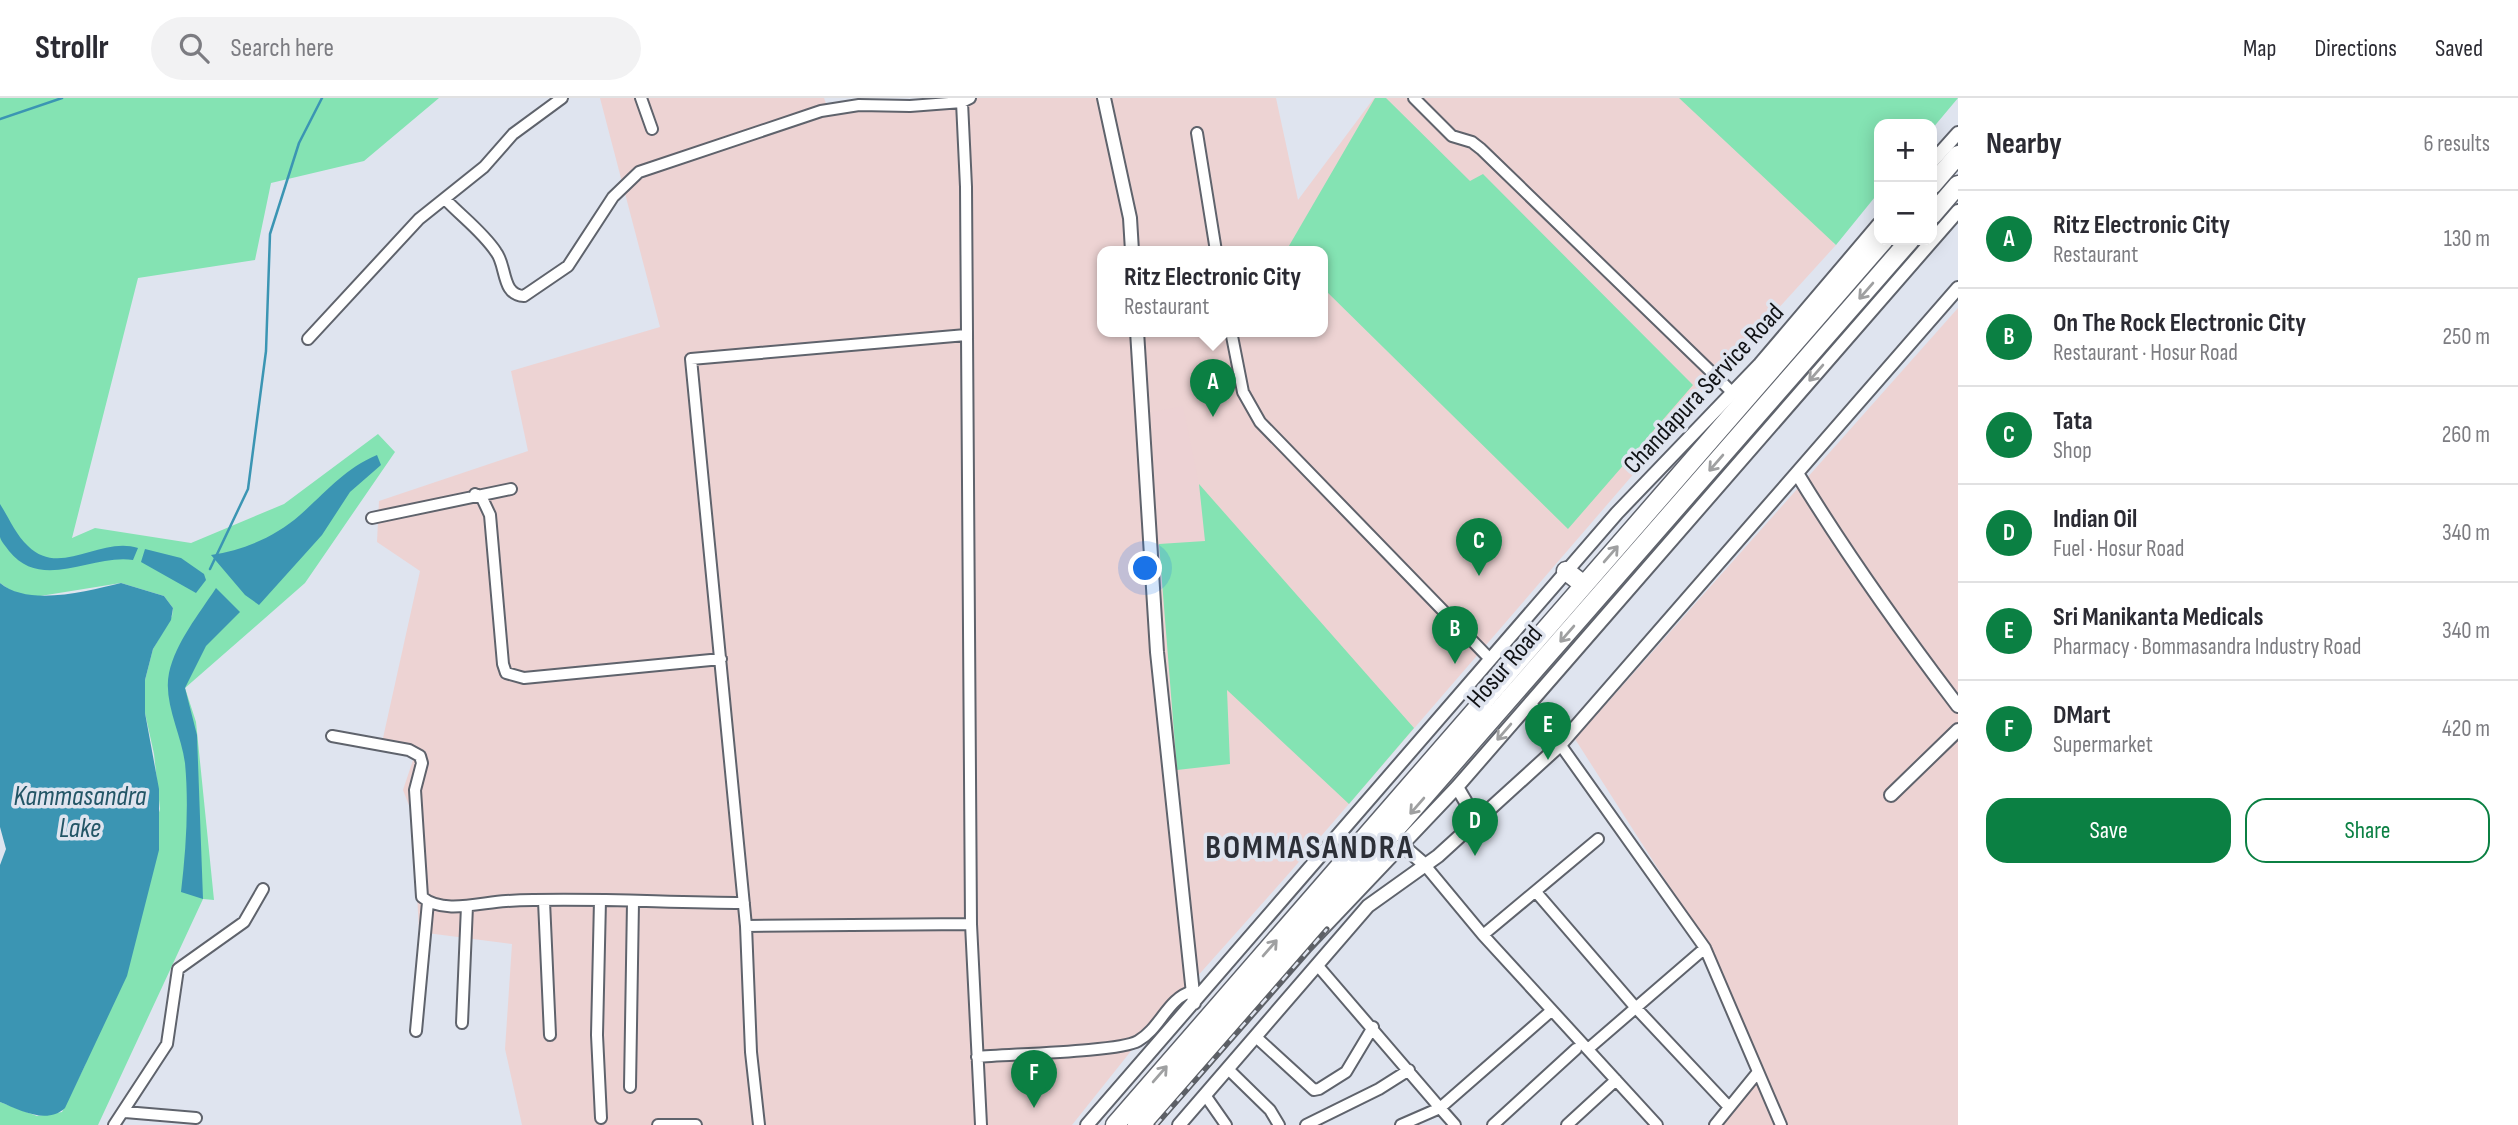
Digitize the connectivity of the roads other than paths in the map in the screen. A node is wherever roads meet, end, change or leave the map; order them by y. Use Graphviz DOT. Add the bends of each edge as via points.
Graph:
graph roads {
  1 [pos="562,98"];
  2 [pos="641,98"];
  3 [pos="1104,98"];
  4 [pos="1414,98"];
  5 [pos="966,100"];
  6 [pos="899,102"];
  7 [pos="652,129"];
  8 [pos="1958,132"];
  9 [pos="1197,133"];
  10 [pos="1958,155"];
  11 [pos="1937,156"];
  12 [pos="1935,182"];
  13 [pos="1958,185"];
  14 [pos="445,198"];
  15 [pos="1937,209"];
  16 [pos="1958,211"];
  17 [pos="1874,230"];
  18 [pos="1880,245"];
  19 [pos="1906,245"];
  20 [pos="1132,246"];
  21 [pos="1215,246"];
  22 [pos="1958,288"];
  23 [pos="966,335"];
  24 [pos="1137,337"];
  25 [pos="1232,337"];
  26 [pos="308,339"];
  27 [pos="1733,393"];
  28 [pos="1798,475"];
  29 [pos="512,489"];
  30 [pos="475,494"];
  31 [pos="372,518"];
  32 [pos="1562,577"];
  33 [pos="1584,585"];
  34 [pos="721,659"];
  35 [pos="1490,659"];
  36 [pos="1530,702"];
  37 [pos="1958,706"];
  38 [pos="1958,730"];
  39 [pos="332,736"];
  40 [pos="1559,746"];
  41 [pos="1457,787"];
  42 [pos="1891,795"];
  43 [pos="1476,821"];
  44 [pos="1598,839"];
  45 [pos="1402,845"];
  46 [pos="1424,864"];
  47 [pos="263,889"];
  48 [pos="1536,892"];
  49 [pos="1356,894"];
  50 [pos="600,900"];
  51 [pos="544,901"];
  52 [pos="428,902"];
  53 [pos="633,902"];
  54 [pos="744,903"];
  55 [pos="467,906"];
  56 [pos="1368,906"];
  57 [pos="971,924"];
  58 [pos="746,926"];
  59 [pos="1483,936"];
  60 [pos="1705,948"];
  61 [pos="1318,966"];
  62 [pos="1193,997"];
  63 [pos="1231,1005"];
  64 [pos="1636,1008"];
  65 [pos="1551,1011"];
  66 [pos="461,1023"];
  67 [pos="1373,1027"];
  68 [pos="416,1031"];
  69 [pos="550,1035"];
  70 [pos="1256,1037"];
  71 [pos="1582,1049"];
  72 [pos="977,1057"];
  73 [pos="1228,1069"];
  74 [pos="1409,1070"];
  75 [pos="1758,1072"];
  76 [pos="1616,1080"];
  77 [pos="630,1087"];
  78 [pos="1205,1095"];
  79 [pos="1729,1107"];
  80 [pos="1440,1108"];
  81 [pos="125,1112"];
  82 [pos="196,1118"];
  83 [pos="601,1118"];
  84 [pos="1650,1123"];
  85 [pos="114,1125"];
  86 [pos="658,1125"];
  87 [pos="696,1125"];
  88 [pos="759,1125"];
  89 [pos="981,1125"];
  90 [pos="1087,1125"];
  91 [pos="1115,1125"];
  92 [pos="1136,1125"];
  93 [pos="1149,1125"];
  94 [pos="1179,1125"];
  95 [pos="1226,1125"];
  96 [pos="1279,1125"];
  97 [pos="1306,1125"];
  98 [pos="1401,1125"];
  99 [pos="1455,1125"];
  100 [pos="1493,1125"];
  101 [pos="1567,1125"];
  102 [pos="1715,1125"];
  103 [pos="1781,1125"];
  1 -- 14 [label="street" via="513,134 484,167"];
  2 -- 7 [label="street"];
  3 -- 20 [label="street"];
  4 -- 27 [label="street" via="1452,136 1480,149"];
  5 -- 6 [label="street"];
  5 -- 23 [label="street"];
  6 -- 14 [label="street" via="821,111 639,172 613,197 568,266 524,296 509,289 498,253"];
  8 -- 11 [label="street"];
  9 -- 21 [label="street"];
  10 -- 12 [label="highway"];
  13 -- 15 [label="highway"];
  14 -- 26 [label="street" via="419,219"];
  16 -- 36 [label="street, one-way"];
  17 -- 27 [label="street, Chandapura Service Road"];
  33 -- 18 [label="highway, Hosur Road, one-way"];
  19 -- 63 [label="highway, Hosur Road, one-way"];
  22 -- 28 [label="street"];
  23 -- 34 [label="street" via="691,359"];
  23 -- 57 [label="street"];
  24 -- 62 [label="street" via="1157,652"];
  25 -- 35 [label="street" via="1243,392 1260,422"];
  27 -- 32 [label="street, Chandapura Service Road"];
  28 -- 37 [label="street" via="1907,640"];
  28 -- 40 [label="street"];
  29 -- 30 [label="street"];
  30 -- 31 [label="street"];
  30 -- 34 [label="street" via="490,515 506,673 524,678"];
  32 -- 33 [label="highway"];
  32 -- 35 [label="street, Chandapura Service Road"];
  63 -- 33 [label="highway, Hosur Road, one-way"];
  34 -- 54 [label="street"];
  35 -- 62 [label="street, Chandapura Service Road"];
  36 -- 40 [label="street"];
  36 -- 41 [label="street, one-way"];
  38 -- 42 [label="street"];
  39 -- 52 [label="street" via="420,756 415,790 422,897"];
  40 -- 43 [label="street"];
  40 -- 60 [label="street"];
  41 -- 43 [label="street"];
  41 -- 45 [label="street"];
  43 -- 46 [label="street"];
  44 -- 48 [label="street"];
  45 -- 46 [label="street"];
  45 -- 49 [label="street"];
  46 -- 56 [label="street"];
  46 -- 59 [label="street"];
  47 -- 81 [label="street" via="244,922 178,969 167,1044"];
  48 -- 59 [label="street"];
  48 -- 64 [label="street"];
  49 -- 56 [label="street"];
  49 -- 93 [label="street"];
  50 -- 51 [label="street"];
  50 -- 53 [label="street"];
  50 -- 83 [label="street" via="597,1035"];
  51 -- 55 [label="street"];
  51 -- 69 [label="street"];
  52 -- 55 [label="street"];
  52 -- 68 [label="street"];
  53 -- 54 [label="street"];
  53 -- 77 [label="street"];
  54 -- 58 [label="street"];
  55 -- 66 [label="street"];
  56 -- 61 [label="street"];
  57 -- 58 [label="street"];
  57 -- 72 [label="street"];
  58 -- 88 [label="street"];
  59 -- 65 [label="street"];
  60 -- 64 [label="street"];
  60 -- 75 [label="street"];
  61 -- 67 [label="street"];
  61 -- 70 [label="street"];
  62 -- 72 [label="street" via="1179,995 1138,1041"];
  62 -- 90 [label="street, Chandapura Service Road"];
  91 -- 63 [label="highway, Hosur Road, one-way"];
  63 -- 92 [label="highway, Hosur Road"];
  64 -- 71 [label="street"];
  64 -- 79 [label="street"];
  65 -- 71 [label="street"];
  65 -- 80 [label="street"];
  67 -- 70 [label="street" via="1346,1072 1314,1090"];
  67 -- 74 [label="street"];
  70 -- 73 [label="street"];
  71 -- 76 [label="street"];
  71 -- 100 [label="street"];
  72 -- 89 [label="street"];
  73 -- 78 [label="street"];
  73 -- 96 [label="street"];
  74 -- 80 [label="street"];
  74 -- 97 [label="street"];
  75 -- 79 [label="street"];
  75 -- 103 [label="street"];
  76 -- 84 [label="street"];
  76 -- 101 [label="street"];
  78 -- 94 [label="street"];
  78 -- 95 [label="street"];
  79 -- 102 [label="street"];
  80 -- 98 [label="street"];
  80 -- 99 [label="street"];
  81 -- 82 [label="street"];
  81 -- 85 [label="street"];
  86 -- 87 [label="street"];
}
